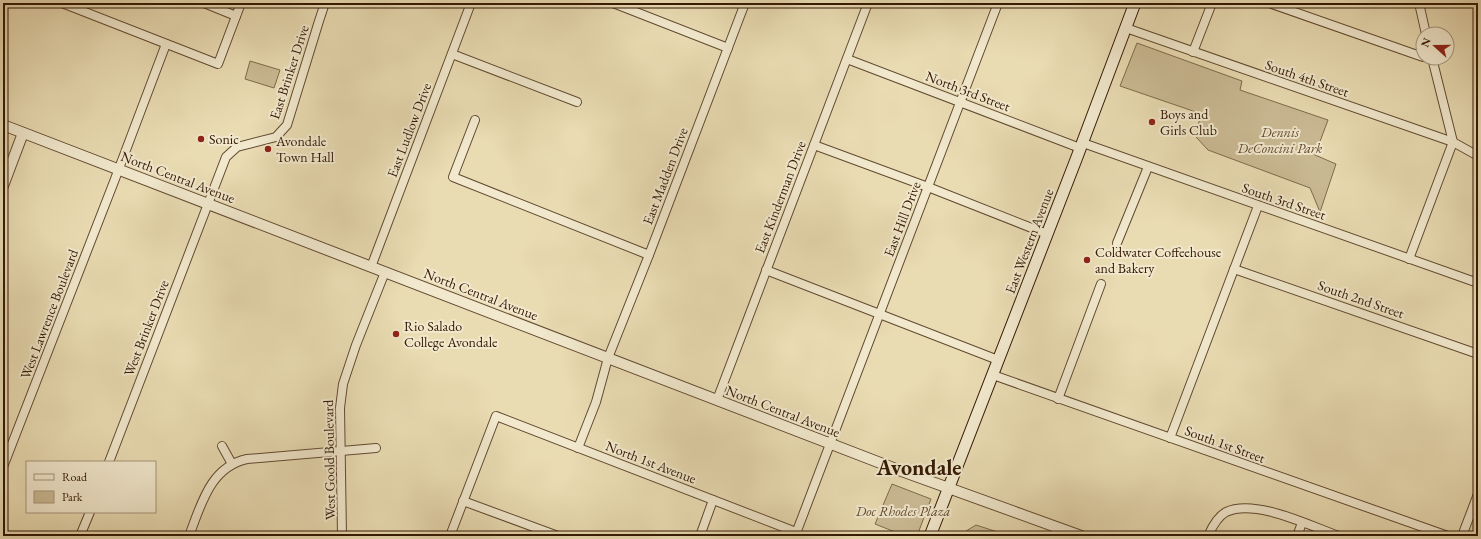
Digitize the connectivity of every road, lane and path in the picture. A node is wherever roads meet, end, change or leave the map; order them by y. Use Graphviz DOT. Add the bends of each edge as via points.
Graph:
graph roads {
  1 [pos="204,3"];
  2 [pos="241,3"];
  3 [pos="325,3"];
  4 [pos="471,3"];
  5 [pos="613,3"];
  6 [pos="745,3"];
  7 [pos="868,3"];
  8 [pos="998,3"];
  9 [pos="1135,3"];
  10 [pos="1212,3"];
  11 [pos="1269,3"];
  12 [pos="1419,3"];
  13 [pos="67,4"];
  14 [pos="236,16"];
  15 [pos="1424,26"];
  16 [pos="1126,28"];
  17 [pos="166,44"];
  18 [pos="728,48"];
  19 [pos="1193,52"];
  20 [pos="452,54"];
  21 [pos="1415,54"];
  22 [pos="847,59"];
  23 [pos="1430,66"];
  24 [pos="577,102"];
  25 [pos="960,102"];
  26 [pos="475,120"];
  27 [pos="3,125"];
  28 [pos="23,133"];
  29 [pos="1453,142"];
  30 [pos="814,145"];
  31 [pos="1082,146"];
  32 [pos="1478,156"];
  33 [pos="1148,167"];
  34 [pos="119,169"];
  35 [pos="3,186"];
  36 [pos="928,187"];
  37 [pos="207,204"];
  38 [pos="1258,206"];
  39 [pos="1047,234"];
  40 [pos="1117,244"];
  41 [pos="649,255"];
  42 [pos="1409,258"];
  43 [pos="371,267"];
  44 [pos="1234,269"];
  45 [pos="766,270"];
  46 [pos="385,272"];
  47 [pos="1478,282"];
  48 [pos="1101,284"];
  49 [pos="880,314"];
  50 [pos="1478,354"];
  51 [pos="608,358"];
  52 [pos="998,360"];
  53 [pos="993,375"];
  54 [pos="1058,399"];
  55 [pos="717,400"];
  56 [pos="1170,438"];
  57 [pos="830,443"];
  58 [pos="222,446"];
  59 [pos="376,448"];
  60 [pos="578,448"];
  61 [pos="342,450"];
  62 [pos="109,461"];
  63 [pos="232,464"];
  64 [pos="3,467"];
  65 [pos="949,488"];
  66 [pos="1478,494"];
  67 [pos="713,500"];
  68 [pos="463,501"];
  69 [pos="90,513"];
  70 [pos="1302,523"];
  71 [pos="796,534"];
  72 [pos="80,536"];
  73 [pos="189,536"];
  74 [pos="342,536"];
  75 [pos="450,536"];
  76 [pos="558,536"];
  77 [pos="700,536"];
  78 [pos="930,536"];
  79 [pos="1081,536"];
  80 [pos="1208,536"];
  81 [pos="1298,536"];
  82 [pos="1339,536"];
  83 [pos="1448,536"];
  84 [pos="1462,536"];
  1 -- 14 [label="street"];
  2 -- 14 [label="street"];
  3 -- 37 [label="street, East Brinker Drive" via="287,126 276,137 242,144 230,151"];
  4 -- 20 [label="street, East Ludlow Drive"];
  5 -- 18 [label="street"];
  6 -- 18 [label="street, East Madden Drive"];
  7 -- 22 [label="street, East Kinderman Drive"];
  8 -- 25 [label="street, East Hill Drive"];
  9 -- 16 [label="main road, East Western Avenue"];
  10 -- 19 [label="street"];
  11 -- 21 [label="street"];
  12 -- 15 [label="street"];
  13 -- 17 [label="street"];
  14 -- 17 [label="street" via="218,64"];
  16 -- 19 [label="street, South 4th Street"];
  16 -- 31 [label="main road, East Western Avenue"];
  17 -- 34 [label="street, West Lawrence Boulevard"];
  18 -- 41 [label="street, East Madden Drive"];
  19 -- 29 [label="street, South 4th Street"];
  20 -- 24 [label="street"];
  20 -- 43 [label="street, East Ludlow Drive"];
  22 -- 25 [label="street, North 3rd Street"];
  22 -- 30 [label="street, East Kinderman Drive"];
  23 -- 29 [label="street"];
  25 -- 31 [label="street, North 3rd Street"];
  25 -- 36 [label="street, East Hill Drive"];
  26 -- 41 [label="street" via="453,177"];
  27 -- 28 [label="street, North Central Avenue"];
  28 -- 34 [label="street, North Central Avenue"];
  28 -- 35 [label="street"];
  29 -- 32 [label="street, South 4th Street"];
  29 -- 42 [label="street"];
  30 -- 36 [label="street"];
  30 -- 45 [label="street, East Kinderman Drive"];
  31 -- 33 [label="street, South 3rd Street"];
  31 -- 39 [label="main road, East Western Avenue"];
  33 -- 38 [label="street, South 3rd Street"];
  33 -- 40 [label="street"];
  34 -- 37 [label="street, North Central Avenue"];
  34 -- 64 [label="street, West Lawrence Boulevard"];
  36 -- 39 [label="street"];
  36 -- 49 [label="street, East Hill Drive"];
  37 -- 43 [label="street, North Central Avenue"];
  37 -- 62 [label="street, West Brinker Drive"];
  38 -- 42 [label="street, South 3rd Street"];
  38 -- 44 [label="street"];
  39 -- 52 [label="main road, East Western Avenue"];
  41 -- 51 [label="street, East Madden Drive"];
  42 -- 47 [label="street, South 3rd Street"];
  43 -- 46 [label="street, North Central Avenue"];
  44 -- 50 [label="street, South 2nd Street"];
  44 -- 56 [label="street"];
  45 -- 49 [label="street"];
  45 -- 55 [label="street, East Kinderman Drive"];
  46 -- 51 [label="street, North Central Avenue"];
  46 -- 61 [label="street, West Goold Boulevard" via="343,384 340,408"];
  48 -- 54 [label="street"];
  49 -- 52 [label="street"];
  49 -- 57 [label="street, East Hill Drive"];
  51 -- 55 [label="street, North Central Avenue"];
  51 -- 60 [label="street, East Madden Drive" via="596,402"];
  52 -- 53 [label="main road, East Western Avenue"];
  53 -- 54 [label="street, South 1st Street"];
  53 -- 65 [label="main road, East Western Avenue"];
  54 -- 56 [label="street, South 1st Street"];
  55 -- 57 [label="street, North Central Avenue"];
  56 -- 83 [label="street, South 1st Street"];
  57 -- 65 [label="street, North Central Avenue"];
  57 -- 71 [label="street, East Hill Drive"];
  58 -- 63 [label="street"];
  59 -- 61 [label="street"];
  60 -- 67 [label="street, North 1st Avenue"];
  60 -- 68 [label="street, North 1st Avenue" via="496,416"];
  61 -- 63 [label="street" via="247,459"];
  61 -- 74 [label="street, West Goold Boulevard"];
  63 -- 73 [label="street" via="220,473 208,488"];
  65 -- 78 [label="main road, East Western Avenue"];
  65 -- 79 [label="street, North Central Avenue"];
  66 -- 84 [label="street"];
  67 -- 71 [label="street, North 1st Avenue"];
  67 -- 77 [label="street"];
  68 -- 75 [label="street"];
  68 -- 76 [label="street"];
  69 -- 72 [label="street"];
  70 -- 80 [label="street" via="1268,511 1243,508 1226,512 1219,517"];
  70 -- 81 [label="street"];
  70 -- 82 [label="street"];
}
